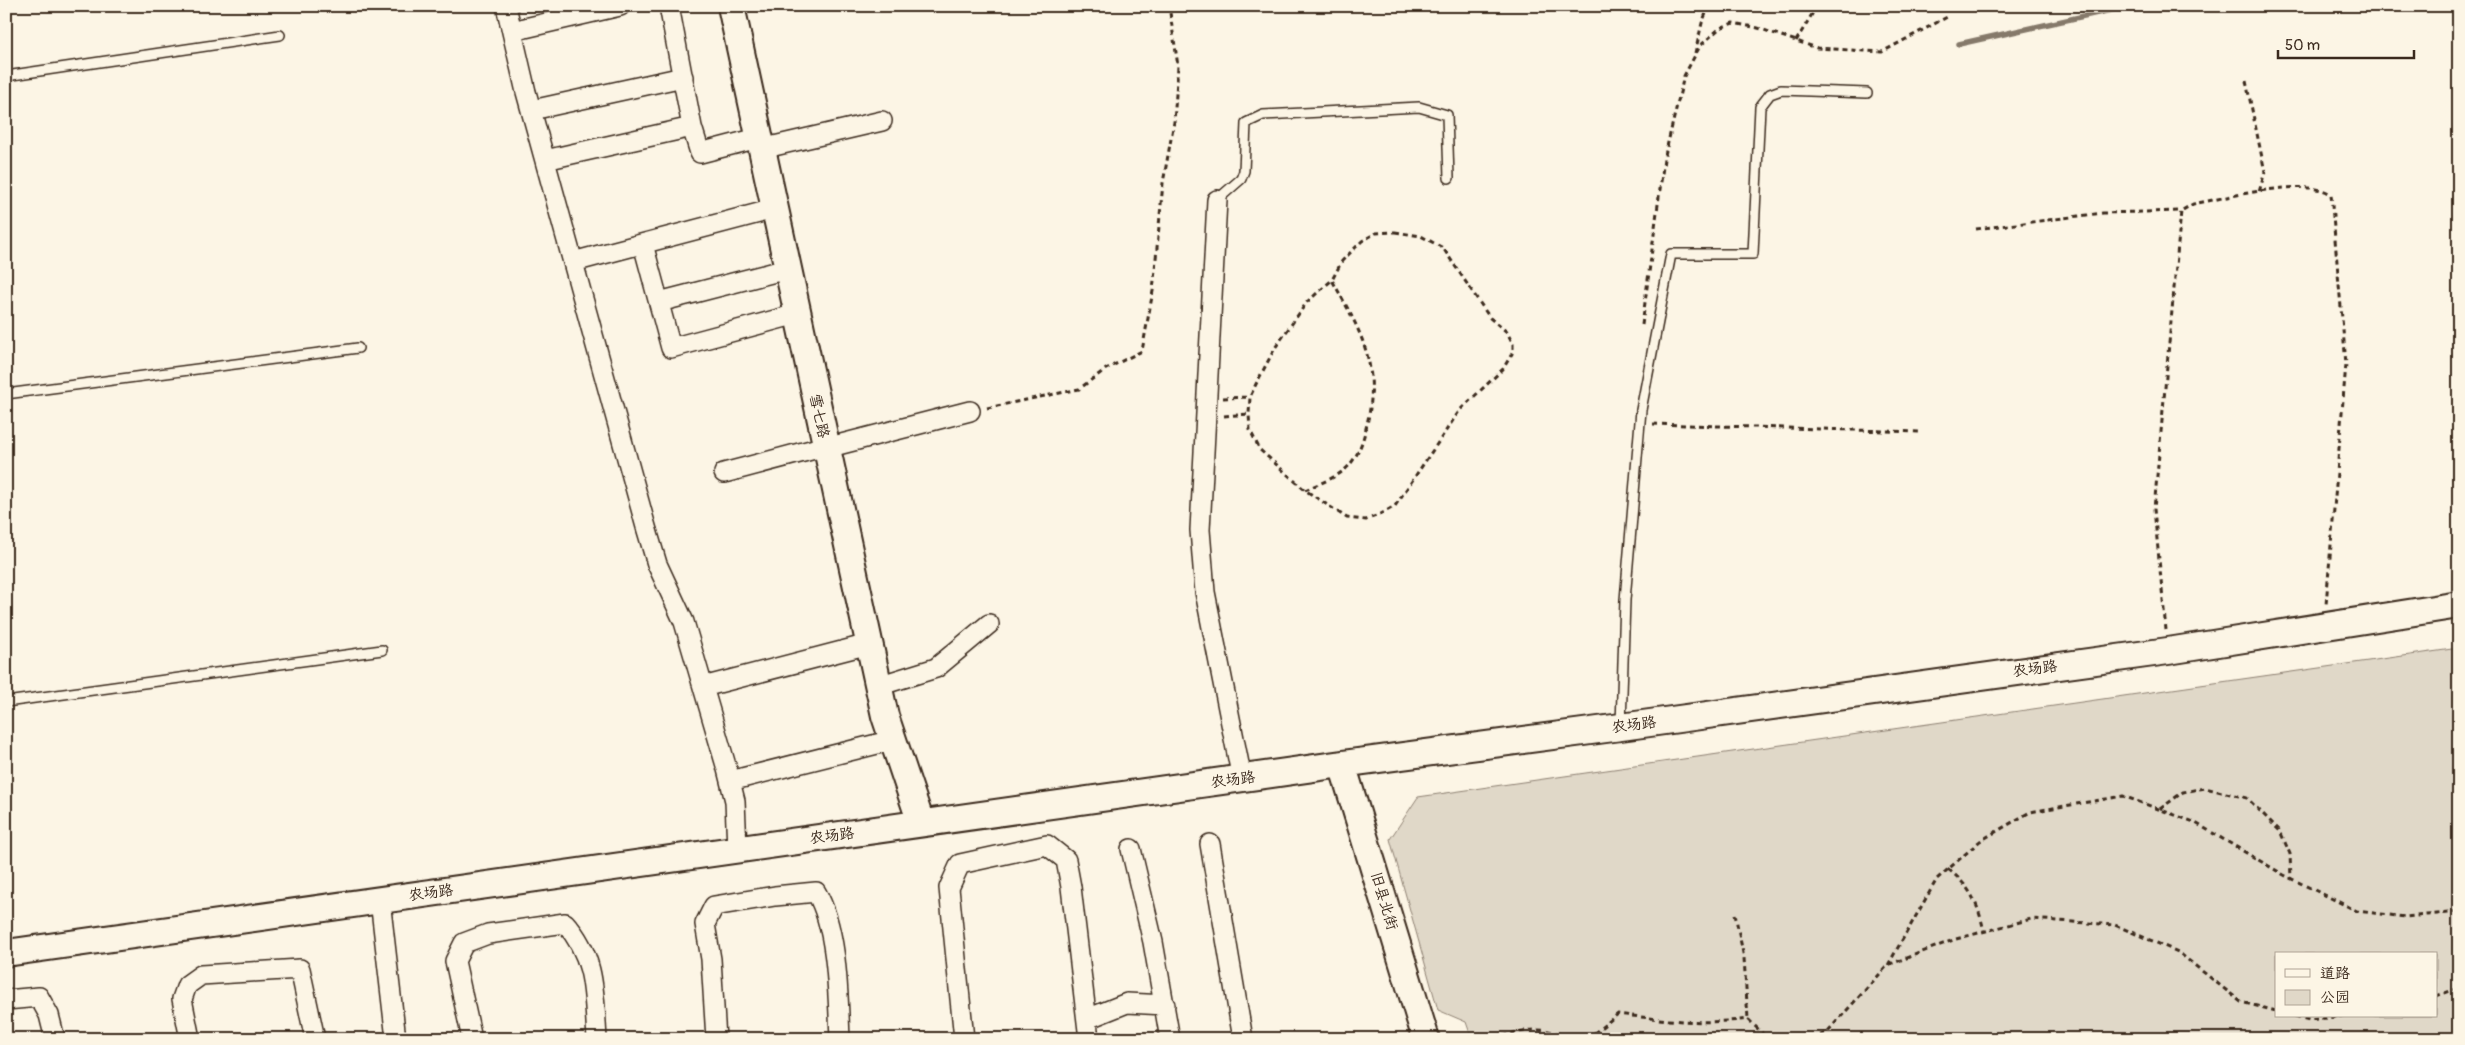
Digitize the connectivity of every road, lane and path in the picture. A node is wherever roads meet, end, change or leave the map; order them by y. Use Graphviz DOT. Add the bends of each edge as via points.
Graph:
graph roads {
  1 [pos="506,6"];
  2 [pos="620,6"];
  3 [pos="669,6"];
  4 [pos="731,6"];
  5 [pos="1169,6"];
  6 [pos="1709,6"];
  7 [pos="1817,6"];
  8 [pos="1949,16"];
  9 [pos="512,31"];
  10 [pos="280,35"];
  11 [pos="1796,41"];
  12 [pos="1694,58"];
  13 [pos="6,76"];
  14 [pos="683,77"];
  15 [pos="2246,81"];
  16 [pos="1866,93"];
  17 [pos="532,110"];
  18 [pos="882,121"];
  19 [pos="692,127"];
  20 [pos="760,143"];
  21 [pos="545,160"];
  22 [pos="1449,178"];
  23 [pos="2259,192"];
  24 [pos="1217,200"];
  25 [pos="774,209"];
  26 [pos="2181,211"];
  27 [pos="1976,229"];
  28 [pos="643,244"];
  29 [pos="573,262"];
  30 [pos="787,269"];
  31 [pos="1332,280"];
  32 [pos="659,302"];
  33 [pos="797,314"];
  34 [pos="1641,334"];
  35 [pos="358,348"];
  36 [pos="6,394"];
  37 [pos="1250,397"];
  38 [pos="1206,398"];
  39 [pos="970,411"];
  40 [pos="1250,414"];
  41 [pos="1205,418"];
  42 [pos="1640,423"];
  43 [pos="1920,432"];
  44 [pos="826,447"];
  45 [pos="724,472"];
  46 [pos="1305,490"];
  47 [pos="2459,605"];
  48 [pos="989,624"];
  49 [pos="2324,626"];
  50 [pos="869,644"];
  51 [pos="382,650"];
  52 [pos="2168,651"];
  53 [pos="703,686"];
  54 [pos="878,686"];
  55 [pos="6,702"];
  56 [pos="1621,727"];
  57 [pos="893,740"];
  58 [pos="1342,764"];
  59 [pos="1242,779"];
  60 [pos="730,781"];
  61 [pos="2159,810"];
  62 [pos="921,823"];
  63 [pos="1210,844"];
  64 [pos="737,849"];
  65 [pos="1131,849"];
  66 [pos="1948,869"];
  67 [pos="2291,878"];
  68 [pos="380,900"];
  69 [pos="2459,912"];
  70 [pos="1735,914"];
  71 [pos="1984,931"];
  72 [pos="6,953"];
  73 [pos="1888,965"];
  74 [pos="2459,988"];
  75 [pos="2438,995"];
  76 [pos="6,1000"];
  77 [pos="1165,1005"];
  78 [pos="2275,1011"];
  79 [pos="2302,1018"];
  80 [pos="2326,1018"];
  81 [pos="1087,1019"];
  82 [pos="1748,1019"];
  83 [pos="55,1039"];
  84 [pos="190,1039"];
  85 [pos="315,1039"];
  86 [pos="396,1039"];
  87 [pos="472,1039"];
  88 [pos="597,1039"];
  89 [pos="716,1039"];
  90 [pos="840,1039"];
  91 [pos="964,1039"];
  92 [pos="1089,1039"];
  93 [pos="1170,1039"];
  94 [pos="1243,1039"];
  95 [pos="1426,1039"];
  96 [pos="1494,1039"];
  97 [pos="1572,1039"];
  98 [pos="1586,1039"];
  99 [pos="1768,1039"];
  100 [pos="1812,1039"];
  1 -- 9 [label="street"];
  2 -- 9 [label="street"];
  3 -- 14 [label="street"];
  4 -- 20 [label="street, 雪七路"];
  5 -- 39 [label="path" via="1178,66 1174,122 1162,183 1153,291 1142,351 1106,369 1079,389"];
  6 -- 12 [label="path"];
  7 -- 11 [label="path"];
  8 -- 11 [label="path" via="1882,52 1817,48"];
  9 -- 17 [label="street"];
  10 -- 13 [label="lane"];
  11 -- 12 [label="path" via="1733,23 1720,28 1700,46"];
  12 -- 34 [label="path" via="1684,76 1664,158"];
  14 -- 17 [label="street"];
  14 -- 19 [label="street"];
  15 -- 23 [label="path" via="2266,172"];
  16 -- 42 [label="lane" via="1781,90 1770,94 1760,107 1753,254 1671,254"];
  17 -- 21 [label="street"];
  18 -- 20 [label="street"];
  19 -- 20 [label="street" via="700,153"];
  19 -- 21 [label="street"];
  20 -- 25 [label="street, 雪七路"];
  21 -- 29 [label="street"];
  22 -- 24 [label="lane" via="1447,115 1418,107 1263,115 1246,123 1241,179"];
  23 -- 26 [label="path" via="2193,204"];
  23 -- 49 [label="path" via="2276,188 2324,190 2331,194 2346,364"];
  24 -- 38 [label="street"];
  25 -- 28 [label="street"];
  25 -- 30 [label="street, 雪七路"];
  26 -- 27 [label="path" via="2103,213"];
  26 -- 52 [label="path" via="2154,509"];
  28 -- 29 [label="street"];
  28 -- 32 [label="street"];
  29 -- 53 [label="street" via="654,555 684,622"];
  30 -- 32 [label="street"];
  30 -- 33 [label="street, 雪七路"];
  31 -- 37 [label="path" via="1307,302 1275,348"];
  31 -- 46 [label="path" via="1363,339 1372,372 1370,410 1363,441 1351,464"];
  31 -- 46 [label="path" via="1342,261 1362,241 1376,233 1421,236 1443,248 1490,318 1507,332 1513,352 1503,369 1460,410 1396,506 1366,520 1347,518"];
  32 -- 33 [label="street" via="671,348"];
  33 -- 44 [label="street, 雪七路"];
  35 -- 36 [label="lane"];
  37 -- 38 [label="path"];
  37 -- 40 [label="path"];
  38 -- 41 [label="street"];
  39 -- 44 [label="street"];
  40 -- 41 [label="path"];
  40 -- 46 [label="path" via="1250,430 1260,450"];
  41 -- 59 [label="street" via="1200,530 1205,592"];
  42 -- 43 [label="path"];
  42 -- 56 [label="lane" via="1625,600"];
  44 -- 45 [label="street"];
  44 -- 50 [label="street, 雪七路"];
  47 -- 49 [label="street, 农场路"];
  48 -- 54 [label="street" via="936,668"];
  49 -- 52 [label="street, 农场路"];
  50 -- 53 [label="street"];
  50 -- 54 [label="street, 雪七路"];
  51 -- 55 [label="lane"];
  52 -- 56 [label="street, 农场路"];
  53 -- 60 [label="street"];
  54 -- 57 [label="street, 雪七路"];
  56 -- 58 [label="street, 农场路"];
  57 -- 60 [label="street"];
  57 -- 62 [label="street, 雪七路"];
  58 -- 59 [label="street, 农场路"];
  58 -- 95 [label="street, 旧县北街"];
  59 -- 62 [label="street, 农场路"];
  60 -- 64 [label="street" via="735,801"];
  61 -- 66 [label="path" via="2123,796 2030,812 1980,841"];
  61 -- 67 [label="path" via="2194,822"];
  61 -- 67 [label="path" via="2183,792 2205,788 2247,798 2280,831 2290,854"];
  62 -- 64 [label="street, 农场路"];
  63 -- 94 [label="street"];
  64 -- 68 [label="street, 农场路"];
  65 -- 77 [label="street"];
  66 -- 71 [label="path" via="1961,879 1978,905"];
  66 -- 73 [label="path" via="1937,879"];
  67 -- 69 [label="path" via="2357,911 2406,917"];
  68 -- 72 [label="street, 农场路"];
  68 -- 86 [label="street"];
  70 -- 82 [label="path" via="1744,958"];
  71 -- 73 [label="path"];
  71 -- 78 [label="path" via="2031,919 2115,925 2178,952 2241,1002"];
  73 -- 100 [label="path" via="1826,1032"];
  74 -- 75 [label="path"];
  76 -- 83 [label="street" via="39,997"];
  77 -- 81 [label="street" via="1127,1003"];
  77 -- 93 [label="street"];
  79 -- 80 [label="path"];
  81 -- 91 [label="street" via="1066,860 1047,845 960,864 949,888"];
  81 -- 92 [label="street"];
  82 -- 98 [label="path" via="1688,1022 1618,1014"];
  82 -- 99 [label="path"];
  84 -- 85 [label="street" via="182,999 187,985 201,975 300,969"];
  87 -- 88 [label="street" via="455,961 464,943 488,934 565,923 579,939 593,979"];
  89 -- 90 [label="street" via="711,959 705,924 714,906 816,892 826,908 837,984"];
  96 -- 97 [label="path" via="1520,1030 1553,1030"];
}
